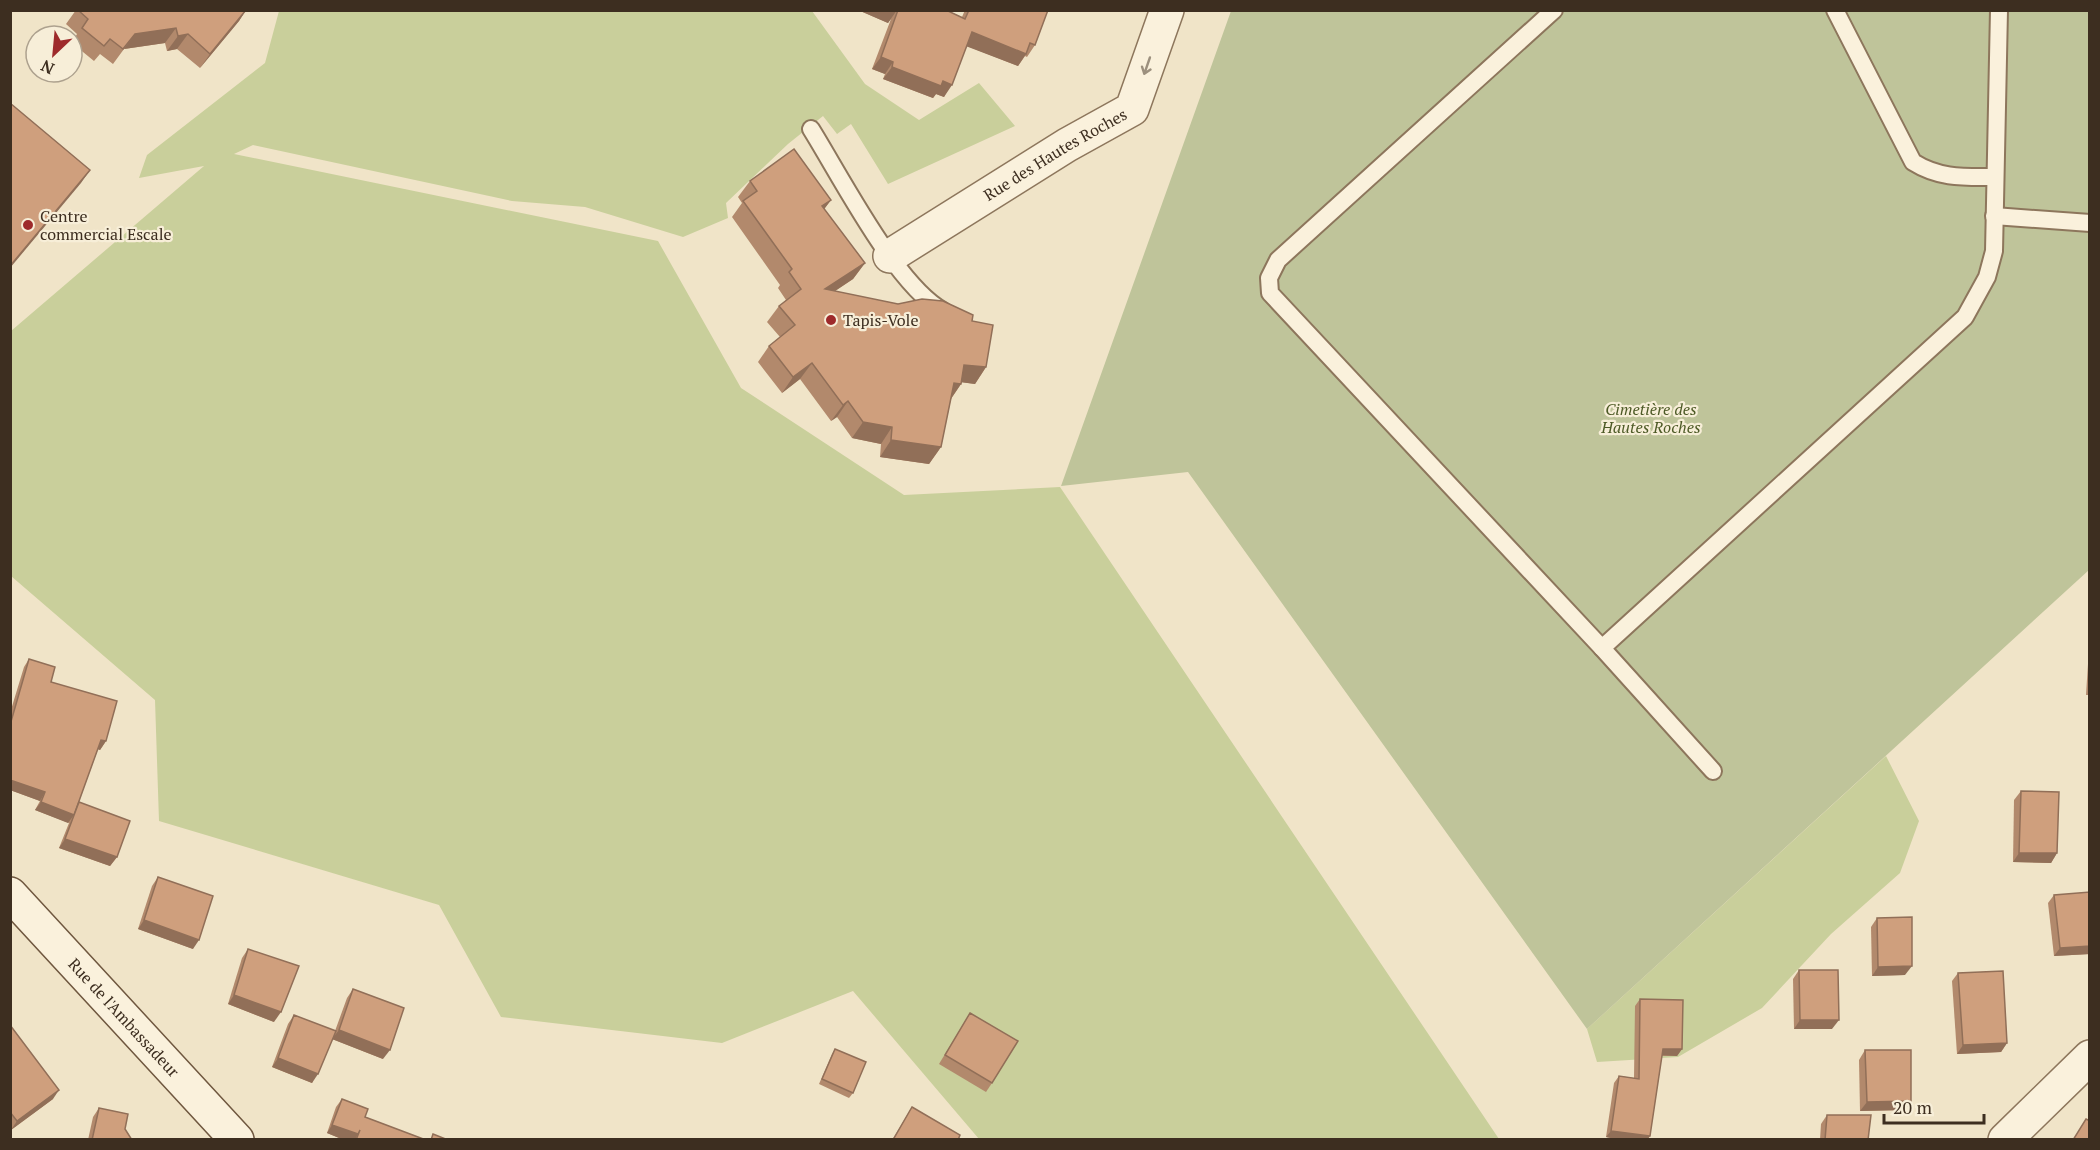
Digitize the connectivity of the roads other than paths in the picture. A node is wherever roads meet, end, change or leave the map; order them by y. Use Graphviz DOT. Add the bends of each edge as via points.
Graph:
graph roads {
  1 [pos="1167,10"];
  2 [pos="1554,10"];
  3 [pos="1835,10"];
  4 [pos="1999,10"];
  5 [pos="811,129"];
  6 [pos="1995,177"];
  7 [pos="1995,216"];
  8 [pos="2090,223"];
  9 [pos="890,256"];
  10 [pos="955,318"];
  11 [pos="1602,648"];
  12 [pos="1713,771"];
  13 [pos="10,894"];
  14 [pos="2090,1057"];
  15 [pos="237,1140"];
  16 [pos="2005,1140"];
  1 -- 9 [label="street, Rue des Hautes Roches, one-way" via="1132,109"];
  2 -- 11 [label="lane" via="1278,260 1269,278 1270,293"];
  3 -- 6 [label="lane" via="1914,162 1946,177"];
  4 -- 6 [label="lane"];
  5 -- 9 [label="lane"];
  6 -- 7 [label="lane"];
  7 -- 8 [label="lane"];
  7 -- 11 [label="lane" via="1994,251 1987,276 1965,317"];
  9 -- 10 [label="lane" via="927,303"];
  11 -- 12 [label="lane"];
  13 -- 15 [label="street, Rue de l'Ambassadeur"];
  14 -- 16 [label="street"];
}
